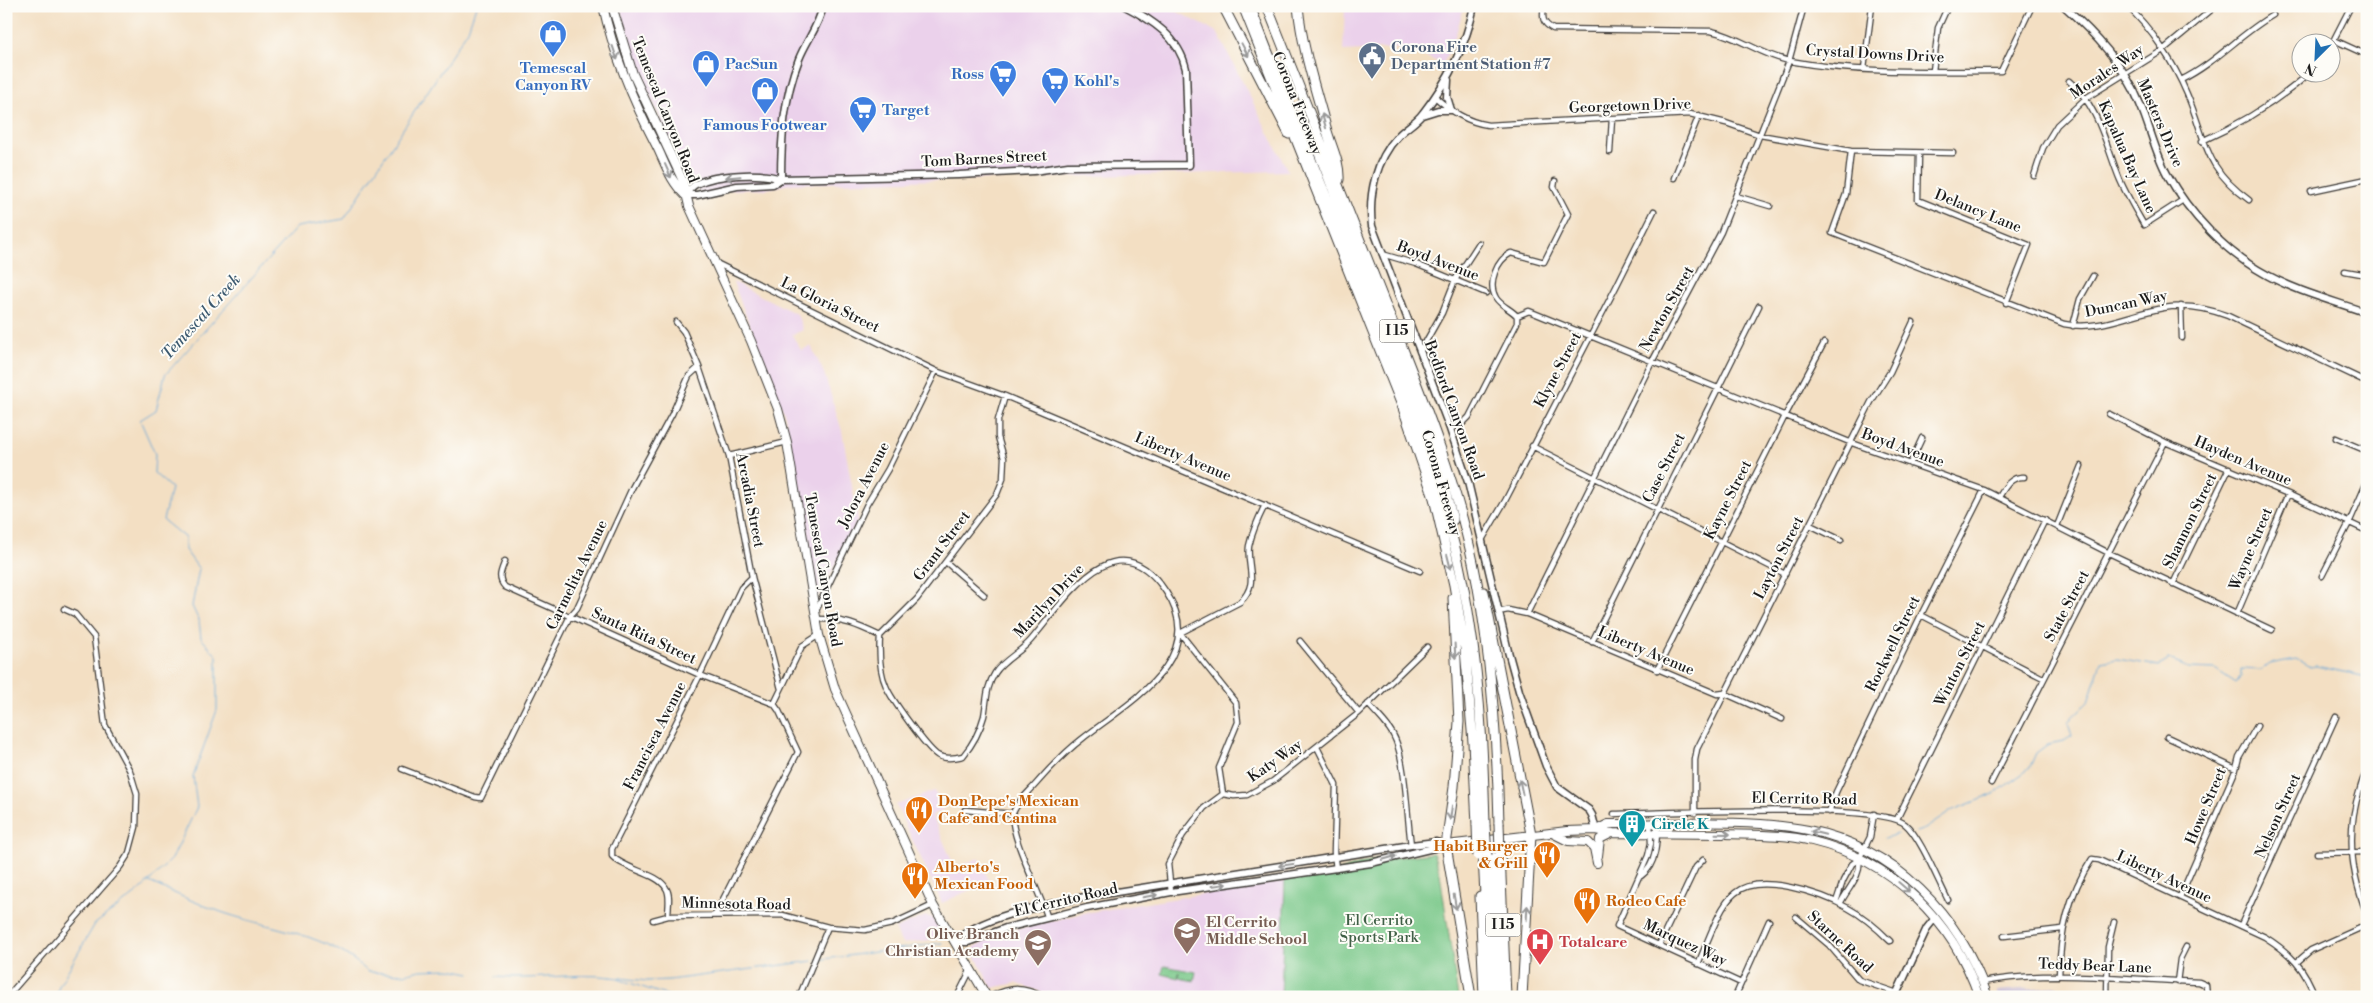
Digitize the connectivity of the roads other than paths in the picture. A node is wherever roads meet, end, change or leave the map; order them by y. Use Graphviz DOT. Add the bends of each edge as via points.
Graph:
graph roads {
  1 [pos="603,6"];
  2 [pos="612,6"];
  3 [pos="823,6"];
  4 [pos="1125,6"];
  5 [pos="1223,6"];
  6 [pos="1243,6"];
  7 [pos="1250,6"];
  8 [pos="1267,6"];
  9 [pos="1298,6"];
  10 [pos="1474,6"];
  11 [pos="1544,6"];
  12 [pos="1804,6"];
  13 [pos="1872,6"];
  14 [pos="1948,6"];
  15 [pos="2032,6"];
  16 [pos="2064,6"];
  17 [pos="2127,6"];
  18 [pos="2351,6"];
  19 [pos="2214,7"];
  20 [pos="2273,15"];
  21 [pos="1275,27"];
  22 [pos="2338,32"];
  23 [pos="2340,43"];
  24 [pos="2163,50"];
  25 [pos="2367,54"];
  26 [pos="1789,61"];
  27 [pos="1864,68"];
  28 [pos="1933,71"];
  29 [pos="2125,74"];
  30 [pos="1448,76"];
  31 [pos="2181,80"];
  32 [pos="2070,81"];
  33 [pos="2298,82"];
  34 [pos="1435,97"];
  35 [pos="2086,98"];
  36 [pos="1451,110"];
  37 [pos="1422,115"];
  38 [pos="1699,115"];
  39 [pos="1612,118"];
  40 [pos="1760,135"];
  41 [pos="2202,141"];
  42 [pos="1851,150"];
  43 [pos="1610,152"];
  44 [pos="1919,153"];
  45 [pos="1953,153"];
  46 [pos="2034,176"];
  47 [pos="781,178"];
  48 [pos="1674,178"];
  49 [pos="2367,179"];
  50 [pos="1555,181"];
  51 [pos="1314,184"];
  52 [pos="1339,185"];
  53 [pos="2312,191"];
  54 [pos="685,195"];
  55 [pos="1736,196"];
  56 [pos="2183,200"];
  57 [pos="2249,200"];
  58 [pos="1770,206"];
  59 [pos="1654,211"];
  60 [pos="1480,243"];
  61 [pos="1381,254"];
  62 [pos="714,262"];
  63 [pos="2345,271"];
  64 [pos="2367,275"];
  65 [pos="2093,276"];
  66 [pos="1455,280"];
  67 [pos="1486,293"];
  68 [pos="2006,303"];
  69 [pos="1759,306"];
  70 [pos="2181,306"];
  71 [pos="2367,313"];
  72 [pos="1518,316"];
  73 [pos="676,322"];
  74 [pos="1913,322"];
  75 [pos="2073,326"];
  76 [pos="1590,336"];
  77 [pos="2182,338"];
  78 [pos="1824,343"];
  79 [pos="1420,352"];
  80 [pos="1653,360"];
  81 [pos="699,367"];
  82 [pos="936,371"];
  83 [pos="2367,382"];
  84 [pos="1718,390"];
  85 [pos="1005,396"];
  86 [pos="2109,414"];
  87 [pos="1785,416"];
  88 [pos="1450,429"];
  89 [pos="1922,438"];
  90 [pos="2336,438"];
  91 [pos="787,442"];
  92 [pos="2165,442"];
  93 [pos="1852,443"];
  94 [pos="1532,446"];
  95 [pos="2367,451"];
  96 [pos="730,456"];
  97 [pos="1910,464"];
  98 [pos="2081,466"];
  99 [pos="2229,468"];
  100 [pos="2024,477"];
  101 [pos="1596,478"];
  102 [pos="2367,482"];
  103 [pos="1984,490"];
  104 [pos="2288,494"];
  105 [pos="1999,497"];
  106 [pos="1265,505"];
  107 [pos="1658,509"];
  108 [pos="2046,520"];
  109 [pos="2349,523"];
  110 [pos="1810,525"];
  111 [pos="2057,526"];
  112 [pos="2367,531"];
  113 [pos="1482,540"];
  114 [pos="1841,540"];
  115 [pos="1721,542"];
  116 [pos="2109,553"];
  117 [pos="505,560"];
  118 [pos="947,563"];
  119 [pos="1473,564"];
  120 [pos="1420,571"];
  121 [pos="1785,574"];
  122 [pos="2322,576"];
  123 [pos="752,578"];
  124 [pos="2173,584"];
  125 [pos="1454,585"];
  126 [pos="984,595"];
  127 [pos="64,609"];
  128 [pos="1498,612"];
  129 [pos="1527,614"];
  130 [pos="2237,614"];
  131 [pos="817,615"];
  132 [pos="1921,615"];
  133 [pos="570,616"];
  134 [pos="2272,630"];
  135 [pos="1180,633"];
  136 [pos="819,635"];
  137 [pos="880,636"];
  138 [pos="1300,641"];
  139 [pos="1592,642"];
  140 [pos="1983,646"];
  141 [pos="1427,647"];
  142 [pos="1657,670"];
  143 [pos="700,675"];
  144 [pos="2043,678"];
  145 [pos="781,689"];
  146 [pos="1724,693"];
  147 [pos="774,704"];
  148 [pos="1368,704"];
  149 [pos="1359,713"];
  150 [pos="2336,717"];
  151 [pos="1782,720"];
  152 [pos="2257,726"];
  153 [pos="2167,737"];
  154 [pos="1317,747"];
  155 [pos="402,769"];
  156 [pos="2236,769"];
  157 [pos="2367,772"];
  158 [pos="1991,783"];
  159 [pos="1224,794"];
  160 [pos="966,810"];
  161 [pos="1829,812"];
  162 [pos="1695,813"];
  163 [pos="1013,814"];
  164 [pos="1614,814"];
  165 [pos="1874,814"];
  166 [pos="1898,819"];
  167 [pos="1487,824"];
  168 [pos="1654,824"];
  169 [pos="1596,830"];
  170 [pos="1550,832"];
  171 [pos="1612,833"];
  172 [pos="1654,833"];
  173 [pos="1531,834"];
  174 [pos="1411,845"];
  175 [pos="1446,845"];
  176 [pos="1864,850"];
  177 [pos="2352,852"];
  178 [pos="2367,852"];
  179 [pos="2317,853"];
  180 [pos="1488,855"];
  181 [pos="1334,858"];
  182 [pos="1859,858"];
  183 [pos="1703,860"];
  184 [pos="1336,869"];
  185 [pos="1170,883"];
  186 [pos="1845,888"];
  187 [pos="1171,892"];
  188 [pos="2180,898"];
  189 [pos="1948,900"];
  190 [pos="1838,903"];
  191 [pos="933,905"];
  192 [pos="1044,906"];
  193 [pos="2367,914"];
  194 [pos="715,915"];
  195 [pos="668,916"];
  196 [pos="1047,916"];
  197 [pos="1796,917"];
  198 [pos="1935,918"];
  199 [pos="653,920"];
  200 [pos="1769,921"];
  201 [pos="2114,922"];
  202 [pos="2241,925"];
  203 [pos="2367,925"];
  204 [pos="828,928"];
  205 [pos="2062,929"];
  206 [pos="2004,936"];
  207 [pos="1504,937"];
  208 [pos="1890,941"];
  209 [pos="955,942"];
  210 [pos="1954,944"];
  211 [pos="1659,945"];
  212 [pos="2186,947"];
  213 [pos="2297,962"];
  214 [pos="1698,964"];
  215 [pos="971,968"];
  216 [pos="2059,976"];
  217 [pos="2106,977"];
  218 [pos="1983,982"];
  219 [pos="2177,982"];
  220 [pos="1741,984"];
  221 [pos="1896,995"];
  222 [pos="7,997"];
  223 [pos="799,997"];
  224 [pos="957,997"];
  225 [pos="989,997"];
  226 [pos="1045,997"];
  227 [pos="1471,997"];
  228 [pos="1484,997"];
  229 [pos="1490,997"];
  230 [pos="1499,997"];
  231 [pos="1506,997"];
  232 [pos="1522,997"];
  233 [pos="1735,997"];
  234 [pos="1979,997"];
  235 [pos="1983,997"];
  236 [pos="1988,997"];
  237 [pos="2107,997"];
  238 [pos="2207,997"];
  239 [pos="2315,997"];
  1 -- 54 [label="main road, Temescal Canyon Road, one-way" via="617,59 639,112 674,185"];
  2 -- 54 [label="main road, Temescal Canyon Road" via="633,74 683,181"];
  3 -- 47 [label="main road" via="792,80 783,125"];
  4 -- 47 [label="main road, Tom Barnes Street" via="1158,27 1181,54 1186,69 1189,165 1068,166 959,175"];
  5 -- 51 [label="highway, one-way"];
  6 -- 51 [label="highway, Corona Freeway / I 15"];
  7 -- 167 [label="highway" via="1412,410 1441,495 1463,584 1475,658"];
  8 -- 21 [label="highway, Corona Freeway / I 15"];
  52 -- 9 [label="highway, one-way" via="1340,168 1300,29"];
  10 -- 30 [label="main road, Bedford Canyon Road" via="1464,41"];
  11 -- 26 [label="street, Crystal Downs Drive" via="1542,18 1545,25 1553,29 1711,31 1734,36"];
  12 -- 26 [label="street, Newton Street"];
  13 -- 27 [label="street"];
  14 -- 28 [label="street" via="1938,28"];
  15 -- 28 [label="street, Crystal Downs Drive" via="2001,71"];
  16 -- 29 [label="main road, Masters Drive" via="2093,33"];
  17 -- 24 [label="street"];
  18 -- 22 [label="street"];
  19 -- 24 [label="street, Morales Way"];
  20 -- 31 [label="street" via="2210,64"];
  21 -- 52 [label="highway, Corona Freeway / I 15"];
  21 -- 167 [label="highway" via="1293,86 1430,437 1447,495 1464,564 1482,671"];
  23 -- 25 [label="street"];
  24 -- 29 [label="street, Morales Way"];
  24 -- 31 [label="street"];
  26 -- 27 [label="street, Crystal Downs Drive" via="1826,67"];
  26 -- 40 [label="street, Newton Street"];
  27 -- 28 [label="street, Crystal Downs Drive"];
  29 -- 35 [label="street, Morales Way"];
  29 -- 56 [label="main road, Masters Drive" via="2140,104 2156,152"];
  30 -- 34 [label="main road, Bedford Canyon Road"];
  30 -- 36 [label="main road" via="1447,97"];
  31 -- 41 [label="street"];
  32 -- 35 [label="street, Kapalua Bay Lane"];
  33 -- 41 [label="street" via="2240,124"];
  34 -- 36 [label="street, Georgetown Drive"];
  34 -- 37 [label="main road, Bedford Canyon Road"];
  35 -- 46 [label="street, Morales Way" via="2057,125 2043,148"];
  35 -- 56 [label="street, Kapalua Bay Lane" via="2099,123 2121,183 2144,225"];
  36 -- 37 [label="main road"];
  36 -- 39 [label="street, Georgetown Drive" via="1470,121 1488,125"];
  37 -- 61 [label="main road, Bedford Canyon Road" via="1390,146 1373,186 1370,212"];
  38 -- 39 [label="street, Georgetown Drive"];
  38 -- 40 [label="street, Georgetown Drive"];
  38 -- 48 [label="street"];
  39 -- 43 [label="street"];
  40 -- 42 [label="street, Georgetown Drive"];
  40 -- 55 [label="street, Newton Street"];
  41 -- 57 [label="street" via="2230,187"];
  42 -- 44 [label="street, Georgetown Drive"];
  42 -- 68 [label="street, Duncan Way" via="1846,194 1832,233"];
  44 -- 45 [label="street, Georgetown Drive"];
  44 -- 68 [label="street, Delancy Lane" via="1918,200 2029,245"];
  47 -- 54 [label="main road, Tom Barnes Street" via="772,184"];
  47 -- 54 [label="main road, Tom Barnes Street, one-way" via="734,176 695,184"];
  49 -- 53 [label="street"];
  50 -- 72 [label="street" via="1554,187 1568,214 1544,262 1511,253 1502,261 1495,275 1495,296"];
  51 -- 125 [label="highway, Corona Freeway / I 15, one-way" via="1421,456"];
  52 -- 119 [label="highway, Corona Freeway / I 15" via="1434,427"];
  54 -- 62 [label="main road, Temescal Canyon Road"];
  55 -- 58 [label="street"];
  55 -- 80 [label="street, Newton Street" via="1709,259"];
  56 -- 71 [label="main road, Masters Drive" via="2225,246 2267,275"];
  59 -- 76 [label="street, Klyne Street"];
  60 -- 66 [label="street"];
  61 -- 66 [label="street, Boyd Avenue"];
  61 -- 79 [label="main road, Bedford Canyon Road"];
  62 -- 82 [label="street, La Gloria Street"];
  62 -- 91 [label="main road, Temescal Canyon Road" via="751,341 778,409"];
  63 -- 64 [label="street"];
  65 -- 75 [label="street" via="2080,299"];
  66 -- 67 [label="street, Boyd Avenue"];
  66 -- 79 [label="street" via="1442,313"];
  68 -- 75 [label="street, Duncan Way"];
  69 -- 84 [label="street, Case Street"];
  70 -- 75 [label="street, Duncan Way" via="2110,324"];
  70 -- 77 [label="street"];
  70 -- 83 [label="street, Duncan Way" via="2228,316"];
  72 -- 76 [label="street, Boyd Avenue" via="1529,311"];
  72 -- 88 [label="street" via="1472,413 1463,423"];
  73 -- 81 [label="street, Arcadia Street" via="684,332"];
  74 -- 93 [label="street, Layton Street"];
  76 -- 80 [label="street, Boyd Avenue"];
  76 -- 94 [label="street, Klyne Street"];
  78 -- 87 [label="street, Kayne Street"];
  79 -- 88 [label="main road, Bedford Canyon Road"];
  80 -- 84 [label="street, Boyd Avenue"];
  80 -- 101 [label="street, Newton Street"];
  81 -- 96 [label="street, Arcadia Street"];
  81 -- 133 [label="street, Carmelita Avenue" via="688,376 577,608"];
  82 -- 85 [label="street, Liberty Avenue"];
  82 -- 131 [label="street, Jolora Avenue" via="888,469 867,504"];
  84 -- 87 [label="street, Boyd Avenue"];
  84 -- 107 [label="street, Case Street"];
  85 -- 106 [label="street, Liberty Avenue"];
  85 -- 118 [label="street, Grant Street" via="998,420 998,437 1004,458 1003,479 997,494"];
  86 -- 92 [label="street, Hayden Avenue"];
  87 -- 93 [label="street, Boyd Avenue"];
  87 -- 115 [label="street, Kayne Street"];
  88 -- 113 [label="main road, Bedford Canyon Road" via="1468,482"];
  89 -- 97 [label="street"];
  90 -- 95 [label="street"];
  91 -- 96 [label="street"];
  91 -- 131 [label="main road, Temescal Canyon Road"];
  92 -- 99 [label="street, Hayden Avenue"];
  92 -- 116 [label="street, State Street"];
  93 -- 97 [label="street, Boyd Avenue"];
  93 -- 110 [label="street, Layton Street"];
  94 -- 101 [label="street"];
  94 -- 113 [label="street, Klyne Street"];
  96 -- 123 [label="street, Arcadia Street"];
  97 -- 103 [label="street, Boyd Avenue"];
  98 -- 111 [label="street"];
  99 -- 104 [label="street, Hayden Avenue"];
  99 -- 124 [label="street, Shannon Street"];
  100 -- 105 [label="street" via="2012,479"];
  101 -- 107 [label="street"];
  101 -- 129 [label="street, Newton Street"];
  102 -- 109 [label="street"];
  103 -- 105 [label="street, Boyd Avenue"];
  103 -- 132 [label="street, Rockwell Street"];
  104 -- 109 [label="street, Hayden Avenue"];
  104 -- 130 [label="street, Wayne Street"];
  105 -- 108 [label="street, Boyd Avenue"];
  106 -- 120 [label="street, Liberty Avenue"];
  106 -- 135 [label="street" via="1249,547 1251,574 1246,595 1240,602"];
  107 -- 115 [label="street"];
  107 -- 139 [label="street, Case Street"];
  108 -- 111 [label="street, Boyd Avenue"];
  108 -- 140 [label="street, Winton Street"];
  109 -- 112 [label="street, Hayden Avenue"];
  109 -- 122 [label="street"];
  110 -- 114 [label="street"];
  110 -- 121 [label="street, Layton Street"];
  111 -- 116 [label="street, Boyd Avenue"];
  113 -- 128 [label="main road, Bedford Canyon Road"];
  115 -- 121 [label="street"];
  115 -- 142 [label="street, Kayne Street"];
  116 -- 124 [label="street, Boyd Avenue"];
  116 -- 144 [label="street, State Street"];
  117 -- 133 [label="street, Santa Rita Street" via="500,581 505,587"];
  118 -- 126 [label="street"];
  118 -- 137 [label="street, Grant Street"];
  119 -- 167 [label="highway, Corona Freeway / I 15" via="1486,641 1496,737"];
  173 -- 119 [label="highway, one-way" via="1481,576"];
  121 -- 146 [label="street, Layton Street"];
  123 -- 143 [label="street, Francisca Avenue" via="740,588"];
  123 -- 145 [label="street, Arcadia Street"];
  124 -- 130 [label="street, Boyd Avenue"];
  125 -- 167 [label="highway, Corona Freeway / I 15"];
  125 -- 175 [label="highway, one-way" via="1452,602 1459,722"];
  127 -- 222 [label="street" via="76,614 94,637 107,730 130,771 137,794 136,827 129,853 120,867"];
  128 -- 129 [label="street, Liberty Avenue" via="1508,610"];
  128 -- 169 [label="main road, Bedford Canyon Road" via="1519,691 1550,776 1557,787 1588,810"];
  129 -- 139 [label="street, Liberty Avenue"];
  130 -- 134 [label="street, Boyd Avenue"];
  131 -- 136 [label="main road, Temescal Canyon Road"];
  131 -- 137 [label="street" via="840,619"];
  132 -- 140 [label="street"];
  132 -- 161 [label="street, Rockwell Street"];
  133 -- 143 [label="street, Santa Rita Street"];
  133 -- 155 [label="street, Carmelita Avenue" via="481,798"];
  135 -- 137 [label="street, Marilyn Drive" via="1173,602 1153,576 1130,561 1106,563 1092,571 1028,644 996,671 987,690 984,716 970,748 964,756 945,758 929,748 886,686 881,666"];
  135 -- 159 [label="street" via="1236,703 1238,722 1219,768"];
  135 -- 163 [label="street" via="1175,650 1158,678 1070,748 1016,806"];
  136 -- 145 [label="street" via="802,646"];
  136 -- 191 [label="main road, Temescal Canyon Road" via="840,700"];
  138 -- 149 [label="street"];
  139 -- 142 [label="street, Liberty Avenue"];
  140 -- 144 [label="street"];
  140 -- 166 [label="street, Winton Street"];
  141 -- 148 [label="street, Katy Way"];
  142 -- 146 [label="street, Liberty Avenue" via="1718,694"];
  143 -- 147 [label="street, Santa Rita Street"];
  143 -- 195 [label="street, Francisca Avenue" via="612,848 612,856 618,863 666,886"];
  144 -- 158 [label="street, State Street"];
  145 -- 147 [label="street"];
  146 -- 151 [label="street, Liberty Avenue"];
  146 -- 162 [label="street, Layton Street" via="1695,754"];
  147 -- 194 [label="street" via="798,752"];
  148 -- 149 [label="street, Katy Way"];
  148 -- 174 [label="street" via="1396,741 1401,758"];
  149 -- 154 [label="street, Katy Way"];
  150 -- 202 [label="street, Nelson Street"];
  152 -- 156 [label="street, Howe Street" via="2239,757"];
  153 -- 156 [label="street"];
  154 -- 159 [label="street, Katy Way" via="1273,781 1247,795"];
  154 -- 181 [label="street" via="1336,785"];
  156 -- 188 [label="street, Howe Street"];
  157 -- 177 [label="street" via="2356,800"];
  159 -- 185 [label="street" via="1204,808 1183,835 1168,864"];
  160 -- 163 [label="street"];
  161 -- 162 [label="street, El Cerrito Road"];
  161 -- 165 [label="street, El Cerrito Road"];
  162 -- 164 [label="street, El Cerrito Road"];
  163 -- 192 [label="street" via="1017,843"];
  165 -- 166 [label="street, El Cerrito Road"];
  165 -- 176 [label="street"];
  166 -- 189 [label="street" via="1918,841"];
  167 -- 180 [label="highway, Corona Freeway / I 15, bridge"];
  167 -- 180 [label="highway, Corona Freeway / I 15, bridge"];
  168 -- 169 [label="main road" via="1608,824"];
  168 -- 172 [label="street"];
  176 -- 168 [label="main road, one-way" via="1824,834 1792,828 1750,824"];
  169 -- 170 [label="main road, El Cerrito Road"];
  169 -- 171 [label="main road"];
  170 -- 171 [label="main road" via="1568,841 1588,842 1594,848 1597,863 1600,838"];
  170 -- 173 [label="main road, El Cerrito Road"];
  171 -- 172 [label="main road"];
  172 -- 182 [label="main road, one-way" via="1785,836 1821,844"];
  172 -- 211 [label="street, Marquez Way" via="1656,848 1652,861 1641,876 1618,926"];
  173 -- 175 [label="main road, El Cerrito Road"];
  232 -- 173 [label="highway, one-way"];
  174 -- 175 [label="main road, El Cerrito Road" via="1436,842"];
  174 -- 181 [label="main road, El Cerrito Road"];
  184 -- 175 [label="main road, El Cerrito Road, one-way"];
  175 -- 227 [label="highway, one-way"];
  176 -- 182 [label="street"];
  176 -- 218 [label="main road" via="1911,880 1938,906 1964,943"];
  177 -- 178 [label="street"];
  177 -- 179 [label="street"];
  177 -- 193 [label="street" via="2355,878"];
  180 -- 207 [label="highway, Corona Freeway / I 15"];
  180 -- 228 [label="highway, Corona Freeway / I 15"];
  180 -- 229 [label="highway"];
  180 -- 230 [label="highway"];
  181 -- 184 [label="street"];
  181 -- 185 [label="main road, El Cerrito Road, one-way"];
  182 -- 186 [label="street" via="1845,877"];
  182 -- 186 [label="street" via="1860,867 1854,883"];
  182 -- 198 [label="main road, one-way" via="1899,882"];
  183 -- 211 [label="street" via="1696,868"];
  187 -- 184 [label="main road, El Cerrito Road, one-way"];
  185 -- 187 [label="street"];
  185 -- 192 [label="main road, El Cerrito Road"];
  186 -- 190 [label="street"];
  196 -- 187 [label="main road, El Cerrito Road, one-way"];
  188 -- 202 [label="street, Liberty Avenue"];
  188 -- 205 [label="street, Liberty Avenue" via="2092,859"];
  190 -- 208 [label="street"];
  190 -- 214 [label="street" via="1786,887 1746,886 1726,903"];
  191 -- 204 [label="street, Minnesota Road" via="879,928"];
  191 -- 209 [label="main road, Temescal Canyon Road"];
  192 -- 196 [label="street"];
  192 -- 209 [label="main road, El Cerrito Road" via="964,932"];
  194 -- 195 [label="street, Minnesota Road"];
  194 -- 204 [label="street, Minnesota Road" via="782,915"];
  195 -- 199 [label="street, Minnesota Road"];
  196 -- 209 [label="main road, El Cerrito Road" via="968,942"];
  197 -- 221 [label="street, Starne Road" via="1829,945 1859,980"];
  198 -- 210 [label="main road"];
  198 -- 221 [label="main road" via="1927,928"];
  200 -- 220 [label="street"];
  201 -- 217 [label="street"];
  202 -- 213 [label="street, Liberty Avenue" via="2281,947"];
  203 -- 213 [label="street" via="2310,950"];
  204 -- 223 [label="street"];
  205 -- 206 [label="street"];
  205 -- 216 [label="street, Liberty Avenue"];
  207 -- 230 [label="highway"];
  207 -- 231 [label="highway, Corona Freeway / I 15"];
  209 -- 215 [label="main road, Temescal Canyon Road"];
  210 -- 218 [label="main road" via="1963,952 1976,979"];
  210 -- 234 [label="main road"];
  211 -- 214 [label="street, Marquez Way"];
  212 -- 219 [label="street" via="2180,959"];
  213 -- 239 [label="street, Liberty Avenue"];
  214 -- 220 [label="street, Marquez Way"];
  215 -- 224 [label="street"];
  215 -- 225 [label="main road, Temescal Canyon Road"];
  216 -- 217 [label="street, Teddy Bear Lane"];
  216 -- 218 [label="street, Teddy Bear Lane" via="2015,976"];
  217 -- 219 [label="street, Teddy Bear Lane"];
  217 -- 237 [label="street"];
  218 -- 235 [label="main road"];
  218 -- 236 [label="main road"];
  219 -- 238 [label="street, Teddy Bear Lane" via="2206,985"];
  220 -- 233 [label="street"];
  225 -- 226 [label="street" via="1025,988"];
}
